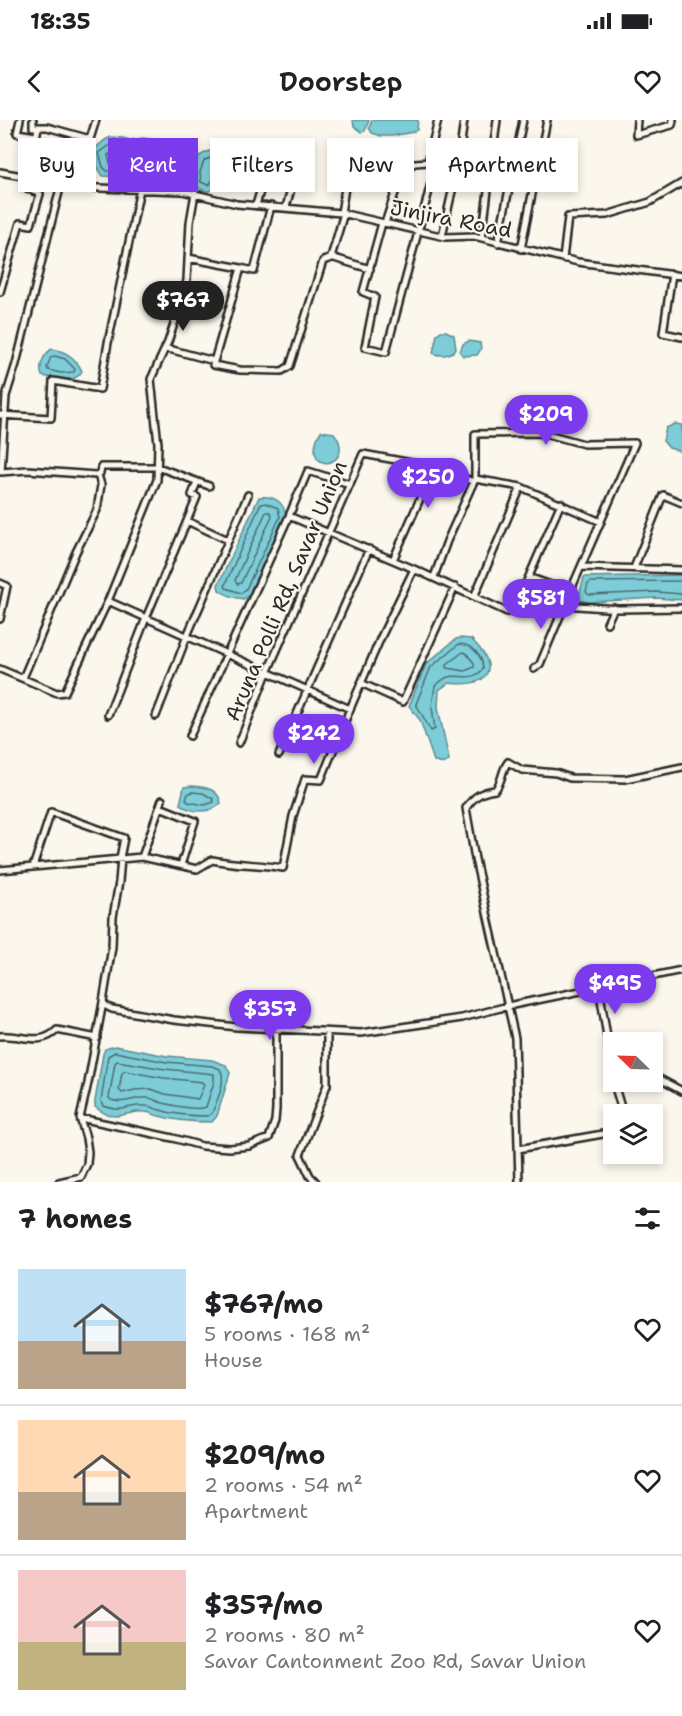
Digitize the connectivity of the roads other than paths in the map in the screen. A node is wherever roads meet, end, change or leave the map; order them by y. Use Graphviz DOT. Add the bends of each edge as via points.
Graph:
graph roads {
  1 [pos="20,120"];
  2 [pos="33,120"];
  3 [pos="96,120"];
  4 [pos="438,120"];
  5 [pos="464,120"];
  6 [pos="497,120"];
  7 [pos="523,120"];
  8 [pos="547,120"];
  9 [pos="637,120"];
  10 [pos="672,120"];
  11 [pos="38,127"];
  12 [pos="36,136"];
  13 [pos="463,138"];
  14 [pos="414,164"];
  15 [pos="0,172"];
  16 [pos="18,175"];
  17 [pos="682,183"];
  18 [pos="35,192"];
  19 [pos="59,192"];
  20 [pos="139,192"];
  21 [pos="173,192"];
  22 [pos="345,192"];
  23 [pos="394,192"];
  24 [pos="429,192"];
  25 [pos="452,192"];
  26 [pos="195,194"];
  27 [pos="256,205"];
  28 [pos="271,206"];
  29 [pos="286,207"];
  30 [pos="342,213"];
  31 [pos="383,223"];
  32 [pos="418,231"];
  33 [pos="442,236"];
  34 [pos="482,238"];
  35 [pos="498,243"];
  36 [pos="521,249"];
  37 [pos="188,258"];
  38 [pos="332,258"];
  39 [pos="563,259"];
  40 [pos="241,268"];
  41 [pos="370,269"];
  42 [pos="672,274"];
  43 [pos="682,276"];
  44 [pos="0,292"];
  45 [pos="682,337"];
  46 [pos="165,348"];
  47 [pos="214,361"];
  48 [pos="0,387"];
  49 [pos="7,389"];
  50 [pos="3,415"];
  51 [pos="158,467"];
  52 [pos="434,467"];
  53 [pos="1,472"];
  54 [pos="98,475"];
  55 [pos="474,480"];
  56 [pos="197,482"];
  57 [pos="350,484"];
  58 [pos="209,486"];
  59 [pos="521,487"];
  60 [pos="248,495"];
  61 [pos="561,503"];
  62 [pos="682,503"];
  63 [pos="289,516"];
  64 [pos="187,521"];
  65 [pos="601,522"];
  66 [pos="329,532"];
  67 [pos="228,540"];
  68 [pos="369,549"];
  69 [pos="393,560"];
  70 [pos="581,567"];
  71 [pos="634,568"];
  72 [pos="414,569"];
  73 [pos="682,570"];
  74 [pos="434,577"];
  75 [pos="527,581"];
  76 [pos="0,583"];
  77 [pos="455,587"];
  78 [pos="570,592"];
  79 [pos="474,597"];
  80 [pos="108,601"];
  81 [pos="564,605"];
  82 [pos="614,608"];
  83 [pos="682,608"];
  84 [pos="146,618"];
  85 [pos="0,619"];
  86 [pos="607,623"];
  87 [pos="188,636"];
  88 [pos="227,653"];
  89 [pos="0,669"];
  90 [pos="534,669"];
  91 [pos="267,673"];
  92 [pos="23,678"];
  93 [pos="361,683"];
  94 [pos="308,691"];
  95 [pos="350,709"];
  96 [pos="108,716"];
  97 [pos="156,716"];
  98 [pos="190,736"];
  99 [pos="240,742"];
  100 [pos="279,755"];
  101 [pos="682,767"];
  102 [pos="162,800"];
  103 [pos="160,807"];
  104 [pos="142,857"];
  105 [pos="120,858"];
  106 [pos="181,865"];
  107 [pos="33,867"];
  108 [pos="0,870"];
  109 [pos="682,970"];
  110 [pos="599,987"];
  111 [pos="103,1002"];
  112 [pos="508,1006"];
  113 [pos="276,1029"];
  114 [pos="327,1032"];
  115 [pos="606,1032"];
  116 [pos="0,1036"];
  117 [pos="97,1038"];
  118 [pos="663,1081"];
  119 [pos="682,1092"];
  120 [pos="80,1118"];
  121 [pos="603,1134"];
  122 [pos="518,1149"];
  123 [pos="59,1182"];
  124 [pos="316,1182"];
  125 [pos="519,1182"];
  1 -- 12 [label="street" via="17,133"];
  2 -- 11 [label="street" via="33,127"];
  3 -- 11 [label="street" via="90,138"];
  4 -- 14 [label="street" via="428,162"];
  5 -- 13 [label="street"];
  6 -- 34 [label="street"];
  7 -- 35 [label="street"];
  8 -- 36 [label="street"];
  9 -- 10 [label="street" via="636,135 672,124"];
  11 -- 12 [label="street"];
  15 -- 16 [label="street, Jinjira Road"];
  17 -- 39 [label="street" via="650,202 607,215 568,217"];
  18 -- 44 [label="street" via="40,194 31,225 20,223"];
  19 -- 49 [label="street"];
  20 -- 50 [label="street" via="100,389 53,381 51,418"];
  21 -- 26 [label="street, Jinjira Road"];
  22 -- 30 [label="street"];
  23 -- 31 [label="street"];
  24 -- 32 [label="street"];
  25 -- 33 [label="street"];
  26 -- 27 [label="street, Jinjira Road"];
  26 -- 37 [label="street"];
  27 -- 28 [label="street, Jinjira Road"];
  27 -- 29 [label="street" via="274,145 302,150"];
  28 -- 29 [label="street, Jinjira Road"];
  28 -- 40 [label="street" via="254,271"];
  29 -- 30 [label="street, Jinjira Road"];
  30 -- 31 [label="street, Jinjira Road"];
  30 -- 38 [label="street"];
  31 -- 32 [label="street, Jinjira Road"];
  31 -- 41 [label="street"];
  32 -- 33 [label="street, Jinjira Road"];
  32 -- 41 [label="street" via="386,352 365,347 375,297 363,292"];
  33 -- 34 [label="street, Jinjira Road"];
  34 -- 35 [label="street, Jinjira Road"];
  35 -- 36 [label="street, Jinjira Road"];
  36 -- 39 [label="street, Jinjira Road"];
  37 -- 40 [label="street"];
  37 -- 46 [label="street" via="184,294"];
  38 -- 41 [label="street"];
  38 -- 47 [label="street" via="323,261 290,366 282,371 240,370 213,365"];
  39 -- 42 [label="street, Jinjira Road"];
  40 -- 47 [label="street"];
  42 -- 43 [label="street, Jinjira Road"];
  42 -- 45 [label="street" via="663,333"];
  46 -- 47 [label="street"];
  46 -- 51 [label="street" via="152,380"];
  48 -- 49 [label="street"];
  49 -- 50 [label="street"];
  50 -- 53 [label="street"];
  51 -- 54 [label="street" via="101,467"];
  51 -- 56 [label="street"];
  51 -- 80 [label="street" via="157,480"];
  52 -- 55 [label="street"];
  52 -- 57 [label="street, Aruna Polli Rd, Savar Union" via="363,454"];
  52 -- 69 [label="street"];
  53 -- 54 [label="street"];
  54 -- 92 [label="street" via="101,485 97,510 75,552"];
  55 -- 59 [label="street"];
  55 -- 65 [label="street" via="475,434 544,433 584,444 635,443"];
  55 -- 74 [label="street"];
  56 -- 58 [label="street"];
  56 -- 64 [label="street" via="192,495 197,497"];
  57 -- 63 [label="street" via="308,471"];
  57 -- 66 [label="street, Aruna Polli Rd, Savar Union"];
  59 -- 61 [label="street"];
  59 -- 79 [label="street"];
  60 -- 67 [label="street"];
  61 -- 65 [label="street"];
  61 -- 75 [label="street"];
  62 -- 71 [label="street" via="663,495"];
  63 -- 66 [label="street"];
  63 -- 88 [label="street"];
  64 -- 67 [label="street"];
  64 -- 84 [label="street"];
  65 -- 70 [label="street"];
  66 -- 68 [label="street"];
  66 -- 91 [label="street, Aruna Polli Rd, Savar Union"];
  67 -- 87 [label="street"];
  68 -- 69 [label="street"];
  68 -- 94 [label="street"];
  69 -- 72 [label="street"];
  70 -- 71 [label="street"];
  70 -- 78 [label="street"];
  71 -- 73 [label="street"];
  72 -- 74 [label="street"];
  72 -- 93 [label="street"];
  74 -- 77 [label="street"];
  75 -- 78 [label="street" via="534,579"];
  75 -- 79 [label="street" via="514,611 507,612"];
  76 -- 85 [label="street" via="7,586"];
  77 -- 79 [label="street"];
  77 -- 93 [label="street" via="403,702"];
  78 -- 81 [label="street"];
  80 -- 84 [label="street"];
  80 -- 92 [label="street" via="65,692 57,693"];
  81 -- 82 [label="street"];
  81 -- 90 [label="street" via="540,664"];
  82 -- 83 [label="street"];
  82 -- 86 [label="street"];
  84 -- 87 [label="street"];
  84 -- 96 [label="street"];
  87 -- 88 [label="street"];
  87 -- 97 [label="street"];
  88 -- 91 [label="street"];
  88 -- 98 [label="street"];
  89 -- 92 [label="street"];
  91 -- 94 [label="street"];
  91 -- 99 [label="street, Aruna Polli Rd, Savar Union"];
  93 -- 95 [label="street"];
  94 -- 95 [label="street"];
  94 -- 100 [label="street"];
  95 -- 106 [label="street" via="321,780 305,779 293,816 284,868 212,860 197,869"];
  101 -- 112 [label="street" via="625,779 570,778 522,770 508,762 495,790 482,792 470,801 466,808 475,859"];
  102 -- 103 [label="street"];
  103 -- 104 [label="street"];
  103 -- 106 [label="street" via="195,821"];
  104 -- 105 [label="street"];
  104 -- 106 [label="street"];
  105 -- 107 [label="street"];
  105 -- 107 [label="street" via="124,838 51,812"];
  105 -- 111 [label="street"];
  107 -- 108 [label="street"];
  109 -- 110 [label="street"];
  110 -- 112 [label="street"];
  110 -- 115 [label="street"];
  111 -- 113 [label="street" via="112,1009 174,1020"];
  111 -- 117 [label="street"];
  112 -- 114 [label="street" via="462,1018 361,1033"];
  112 -- 122 [label="street" via="515,1038"];
  113 -- 114 [label="street"];
  113 -- 120 [label="street" via="276,1109 269,1137 249,1146 202,1146"];
  114 -- 124 [label="street" via="327,1085 300,1155"];
  116 -- 117 [label="street" via="36,1039 49,1037 57,1030"];
  117 -- 120 [label="street"];
  118 -- 119 [label="street"];
  120 -- 123 [label="street" via="87,1164 81,1177"];
  121 -- 122 [label="street"];
  122 -- 125 [label="street"];
}
